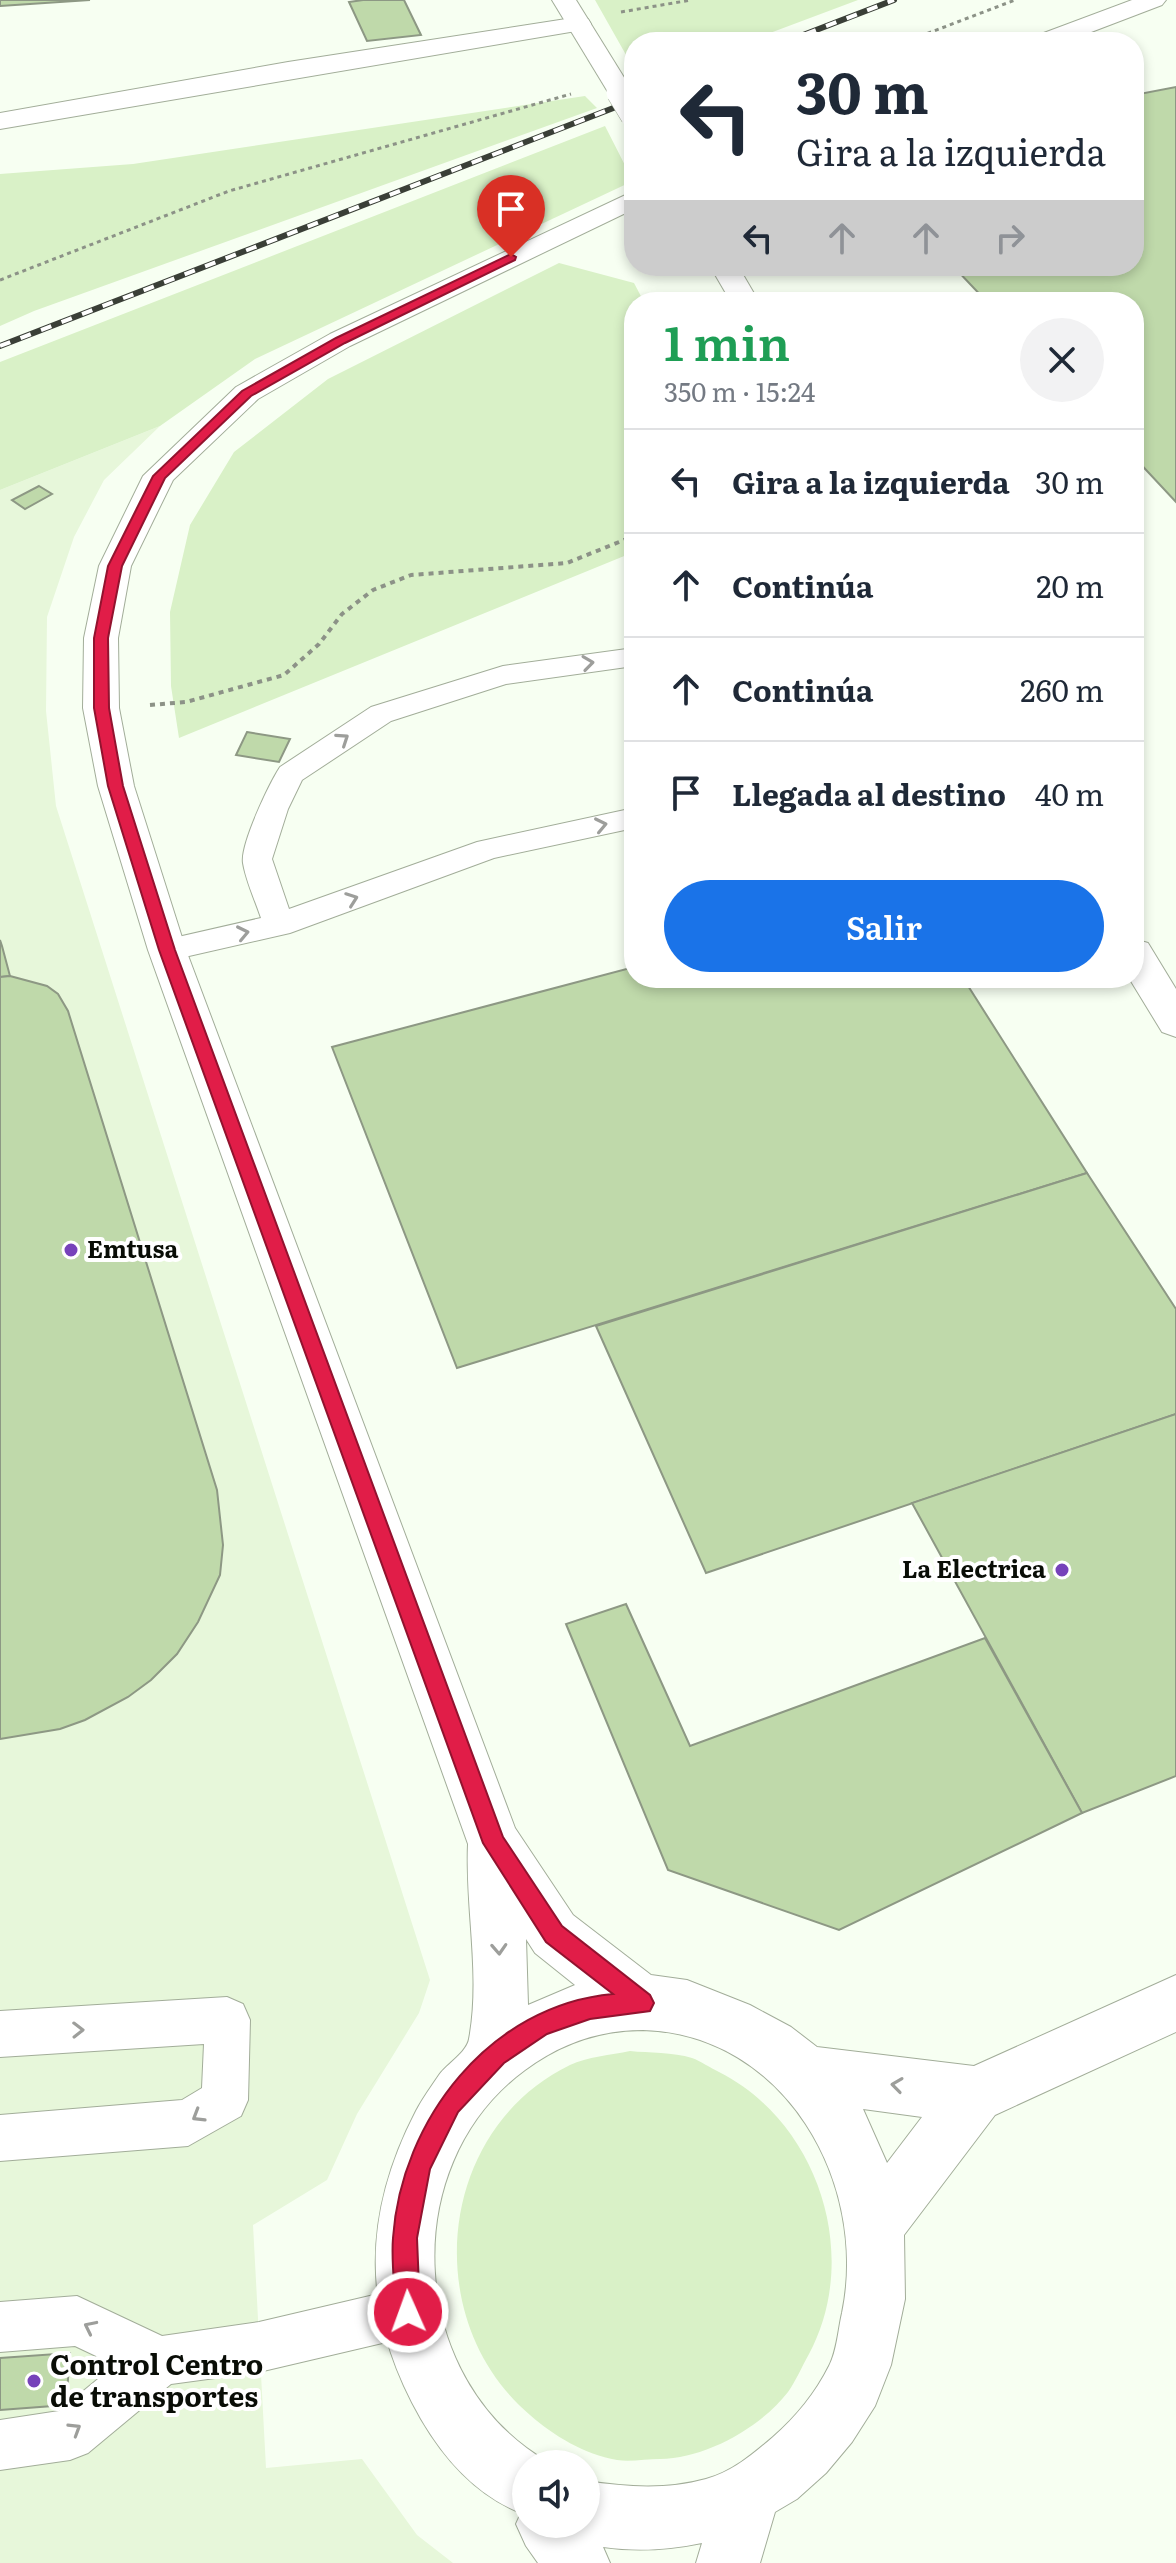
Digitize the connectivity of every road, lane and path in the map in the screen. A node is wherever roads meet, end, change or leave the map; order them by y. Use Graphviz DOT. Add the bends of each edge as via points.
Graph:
graph roads {
  1 [pos="564,0"];
  2 [pos="691,0"];
  3 [pos="1015,0"];
  4 [pos="1154,0"];
  5 [pos="579,24"];
  6 [pos="931,32"];
  7 [pos="1069,32"];
  8 [pos="617,87"];
  9 [pos="624,99"];
  10 [pos="0,121"];
  11 [pos="624,204"];
  12 [pos="0,280"];
  13 [pos="624,540"];
  14 [pos="624,658"];
  15 [pos="101,708"];
  16 [pos="624,820"];
  17 [pos="279,925"];
  18 [pos="167,950"];
  19 [pos="1144,969"];
  20 [pos="1176,1022"];
  21 [pos="494,1843"];
  22 [pos="642,2003"];
  23 [pos="1176,2003"];
  24 [pos="0,2034"];
  25 [pos="496,2055"];
  26 [pos="804,2074"];
  27 [pos="975,2095"];
  28 [pos="0,2138"];
  29 [pos="876,2224"];
  30 [pos="408,2312"];
  31 [pos="0,2327"];
  32 [pos="160,2361"];
  33 [pos="0,2445"];
  34 [pos="512,2479"];
  35 [pos="748,2497"];
  36 [pos="600,2514"];
  37 [pos="560,2538"];
  38 [pos="578,2563"];
  39 [pos="728,2563"];
  1 -- 5 [label="street"];
  2 -- 5 [label="path"];
  3 -- 6 [label="path"];
  4 -- 7 [label="street"];
  5 -- 8 [label="street"];
  5 -- 10 [label="street"];
  8 -- 9 [label="street, bridge"];
  8 -- 12 [label="path" via="229,191"];
  11 -- 15 [label="street" via="340,340 247,393 159,476 115,566 101,638"];
  13 -- 15 [label="path" via="567,563 411,575 373,590 342,614 319,644 284,675 186,702"];
  17 -- 14 [label="lane, one-way" via="257,859 290,774 381,714 503,675"];
  15 -- 18 [label="street" via="116,786"];
  17 -- 16 [label="lane, one-way" via="488,849"];
  18 -- 17 [label="lane, one-way"];
  18 -- 21 [label="street"];
  19 -- 20 [label="street"];
  21 -- 22 [label="street" via="554,1934"];
  21 -- 25 [label="street, one-way" via="501,1992"];
  22 -- 25 [label="street" via="590,2007 540,2025"];
  22 -- 26 [label="street" via="700,2011 756,2036"];
  23 -- 27 [label="street"];
  24 -- 28 [label="lane, one-way" via="227,2020 225,2100 188,2123"];
  25 -- 30 [label="street" via="450,2104 419,2167 405,2238"];
  27 -- 26 [label="street, one-way"];
  26 -- 29 [label="street" via="851,2142"];
  27 -- 29 [label="street"];
  29 -- 35 [label="street" via="876,2303 855,2381 810,2448"];
  30 -- 32 [label="lane" via="259,2347"];
  30 -- 34 [label="street" via="429,2375 465,2432"];
  32 -- 31 [label="lane, one-way" via="77,2321"];
  33 -- 32 [label="lane, one-way" via="70,2435"];
  35 -- 36 [label="street" via="670,2520"];
  35 -- 39 [label="street"];
  37 -- 38 [label="street"];
}
